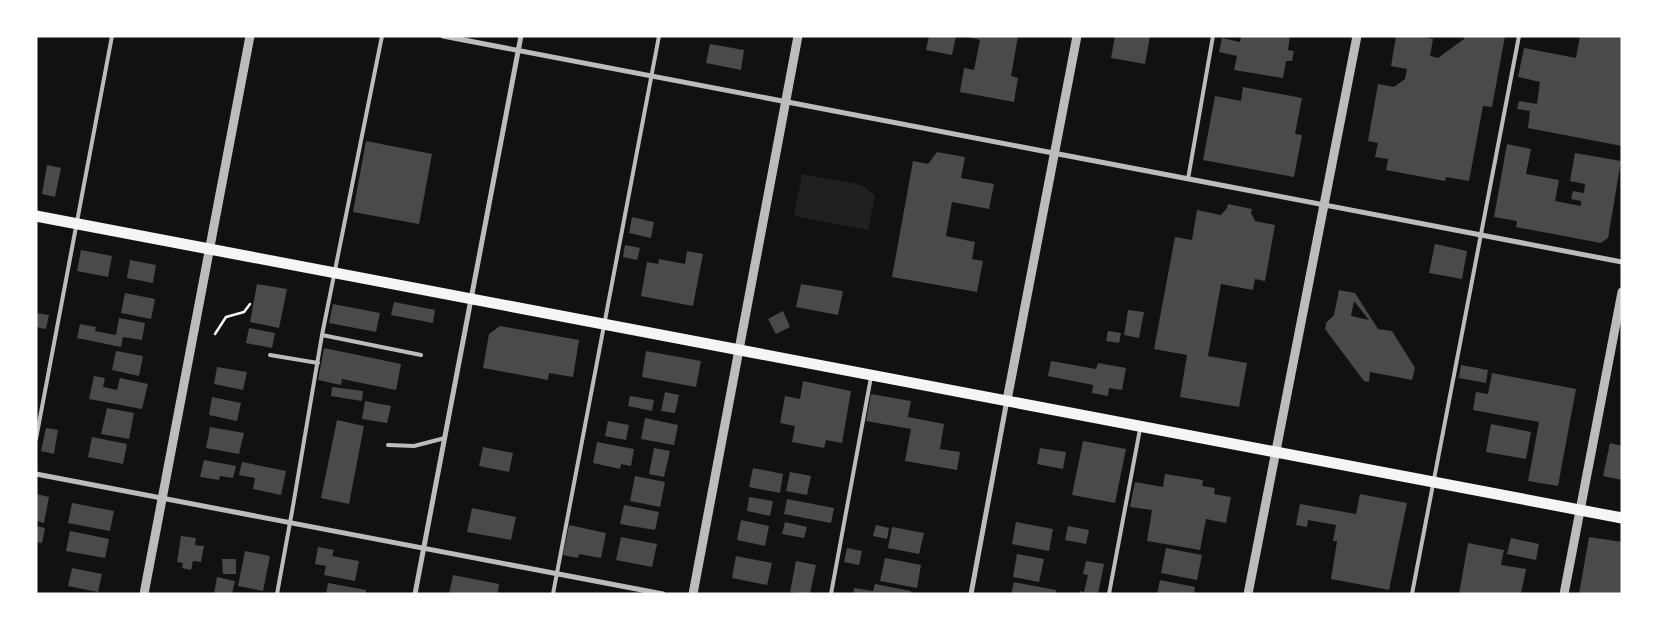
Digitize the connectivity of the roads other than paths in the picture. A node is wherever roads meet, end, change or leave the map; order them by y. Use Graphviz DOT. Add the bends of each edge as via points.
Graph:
graph roads {
  1 [pos="112,36"];
  2 [pos="250,36"];
  3 [pos="382,36"];
  4 [pos="443,36"];
  5 [pos="521,36"];
  6 [pos="660,36"];
  7 [pos="798,36"];
  8 [pos="1077,36"];
  9 [pos="1213,36"];
  10 [pos="1357,36"];
  11 [pos="1519,36"];
  12 [pos="518,51"];
  13 [pos="652,77"];
  14 [pos="785,103"];
  15 [pos="1054,154"];
  16 [pos="1188,180"];
  17 [pos="1324,206"];
  18 [pos="36,216"];
  19 [pos="78,224"];
  20 [pos="1480,235"];
  21 [pos="210,250"];
  22 [pos="1622,262"];
  23 [pos="334,273"];
  24 [pos="1622,292"];
  25 [pos="471,299"];
  26 [pos="605,324"];
  27 [pos="322,335"];
  28 [pos="738,349"];
  29 [pos="270,355"];
  30 [pos="421,355"];
  31 [pos="318,363"];
  32 [pos="872,375"];
  33 [pos="1007,400"];
  34 [pos="1141,426"];
  35 [pos="444,438"];
  36 [pos="36,439"];
  37 [pos="388,446"];
  38 [pos="1274,452"];
  39 [pos="36,474"];
  40 [pos="1432,482"];
  41 [pos="163,498"];
  42 [pos="1580,510"];
  43 [pos="1622,518"];
  44 [pos="290,522"];
  45 [pos="424,548"];
  46 [pos="557,574"];
  47 [pos="144,594"];
  48 [pos="277,594"];
  49 [pos="415,594"];
  50 [pos="553,594"];
  51 [pos="663,594"];
  52 [pos="693,594"];
  53 [pos="831,594"];
  54 [pos="971,594"];
  55 [pos="1109,594"];
  56 [pos="1248,594"];
  57 [pos="1412,594"];
  58 [pos="1564,594"];
  1 -- 19 [label="lane"];
  2 -- 21 [label="street"];
  3 -- 23 [label="lane"];
  4 -- 12 [label="street"];
  5 -- 12 [label="street"];
  6 -- 13 [label="lane"];
  7 -- 14 [label="street"];
  8 -- 15 [label="street"];
  9 -- 16 [label="lane"];
  10 -- 17 [label="street"];
  11 -- 20 [label="lane"];
  12 -- 13 [label="street"];
  12 -- 25 [label="street"];
  13 -- 14 [label="street"];
  13 -- 26 [label="lane"];
  14 -- 15 [label="street"];
  14 -- 28 [label="street"];
  15 -- 16 [label="street"];
  15 -- 33 [label="street"];
  16 -- 17 [label="street"];
  17 -- 20 [label="street"];
  17 -- 38 [label="street"];
  18 -- 19 [label="main road"];
  19 -- 21 [label="main road"];
  19 -- 36 [label="lane"];
  20 -- 22 [label="street"];
  20 -- 40 [label="lane"];
  21 -- 23 [label="main road"];
  21 -- 41 [label="street"];
  23 -- 25 [label="main road"];
  23 -- 27 [label="lane"];
  24 -- 42 [label="street"];
  25 -- 26 [label="main road"];
  25 -- 35 [label="street"];
  26 -- 28 [label="main road"];
  26 -- 46 [label="lane"];
  27 -- 30 [label="lane"];
  27 -- 31 [label="lane"];
  28 -- 32 [label="main road"];
  28 -- 52 [label="street"];
  29 -- 31 [label="lane"];
  31 -- 44 [label="lane"];
  32 -- 33 [label="main road"];
  32 -- 53 [label="lane"];
  33 -- 34 [label="main road"];
  33 -- 54 [label="street"];
  34 -- 38 [label="main road"];
  34 -- 55 [label="lane"];
  35 -- 37 [label="lane" via="414,446"];
  35 -- 45 [label="street"];
  38 -- 40 [label="main road"];
  38 -- 56 [label="street"];
  39 -- 41 [label="street"];
  40 -- 42 [label="main road"];
  40 -- 57 [label="lane"];
  41 -- 44 [label="street"];
  41 -- 47 [label="street"];
  42 -- 43 [label="main road"];
  42 -- 58 [label="street"];
  44 -- 45 [label="street"];
  44 -- 48 [label="lane"];
  45 -- 46 [label="street"];
  45 -- 49 [label="street"];
  46 -- 50 [label="lane"];
  46 -- 51 [label="street"];
}
